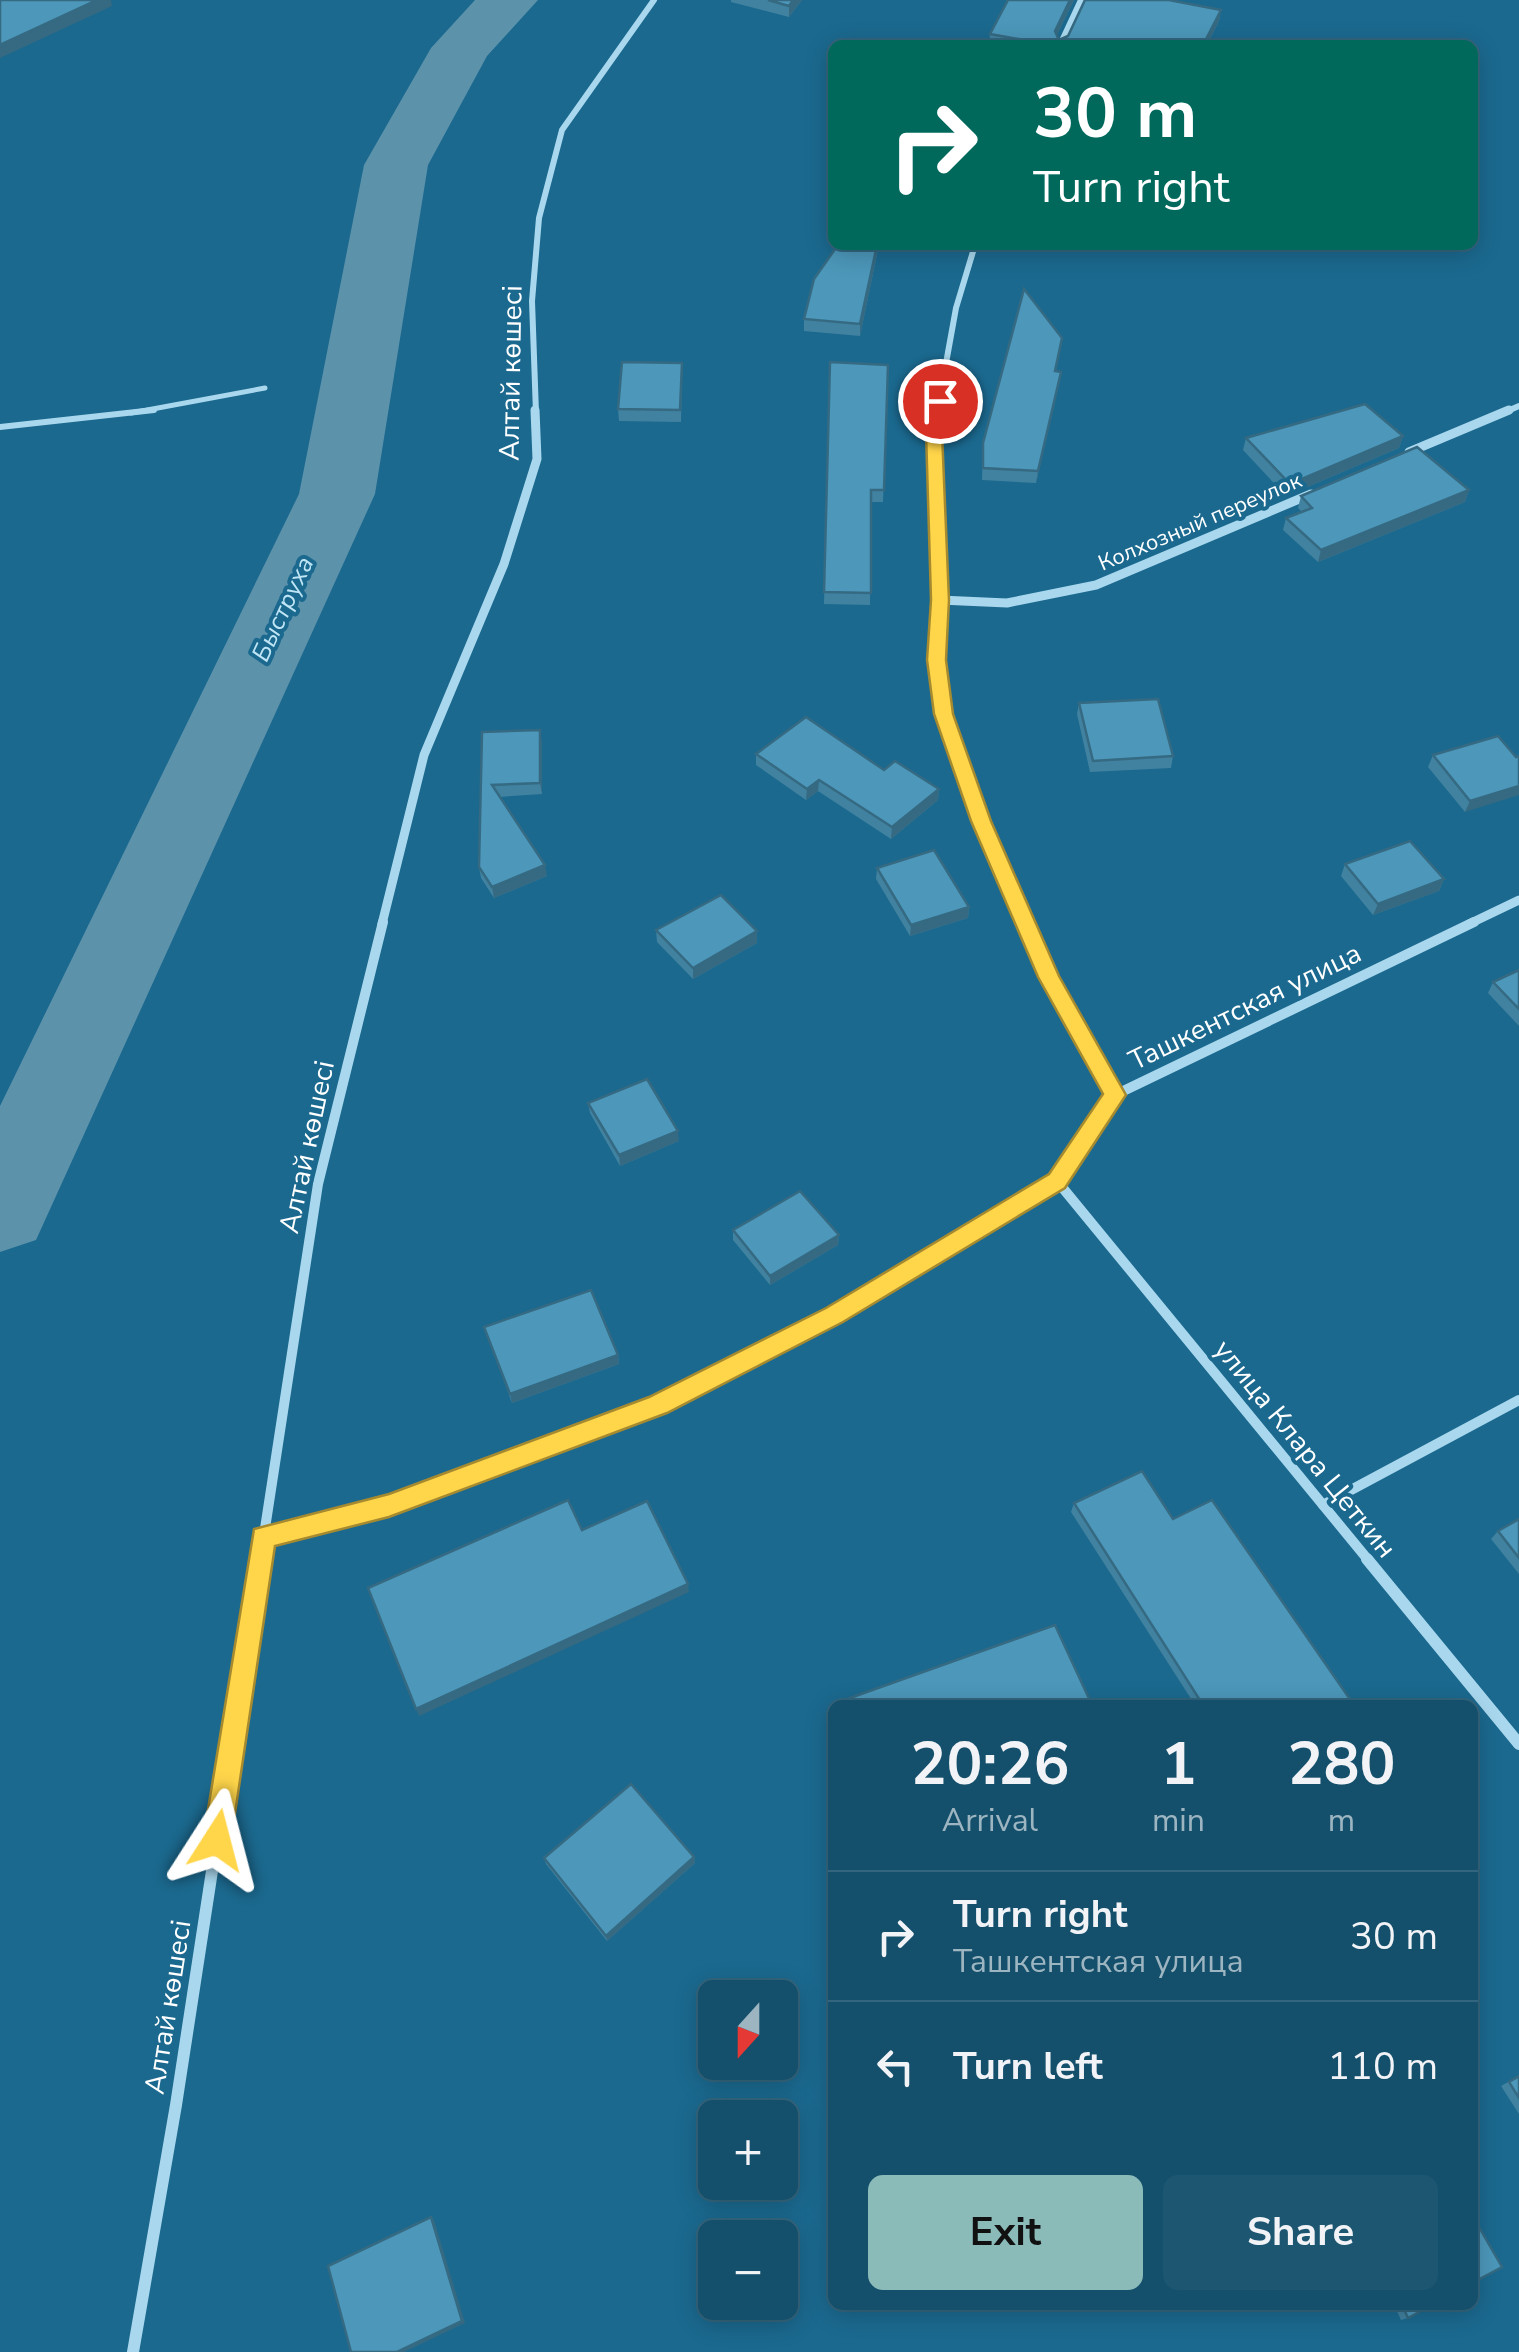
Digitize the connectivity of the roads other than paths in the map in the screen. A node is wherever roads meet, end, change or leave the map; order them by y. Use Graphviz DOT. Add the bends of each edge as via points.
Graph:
graph roads {
  1 [pos="654,0"];
  2 [pos="1081,0"];
  3 [pos="1062,40"];
  4 [pos="973,250"];
  5 [pos="265,388"];
  6 [pos="1519,406"];
  7 [pos="0,427"];
  8 [pos="1392,460"];
  9 [pos="1319,490"];
  10 [pos="940,600"];
  11 [pos="1519,900"];
  12 [pos="1115,1095"];
  13 [pos="1057,1181"];
  14 [pos="1519,1400"];
  15 [pos="1323,1506"];
  16 [pos="264,1537"];
  17 [pos="1519,1744"];
  18 [pos="133,2352"];
  1 -- 16 [label="street, Алтай көшесі" via="562,130 544,200 532,301 537,459 504,564 419,774 318,1184"];
  2 -- 3 [label="street"];
  4 -- 10 [label="street" via="934,432"];
  5 -- 7 [label="lane" via="163,409"];
  6 -- 8 [label="street"];
  9 -- 10 [label="street, Колхозный переулок" via="1096,586 1007,603"];
  10 -- 12 [label="street" via="936,660 944,714 981,821 1049,977"];
  11 -- 12 [label="street, Ташкентская улица"];
  12 -- 13 [label="street, Ташкентская улица"];
  13 -- 15 [label="street, улица Клара Цеткин"];
  13 -- 16 [label="street, Ташкентская улица" via="835,1315 658,1405 389,1505"];
  14 -- 15 [label="street"];
  15 -- 17 [label="street, улица Клара Цеткин"];
  16 -- 18 [label="street, Алтай көшесі"];
}
